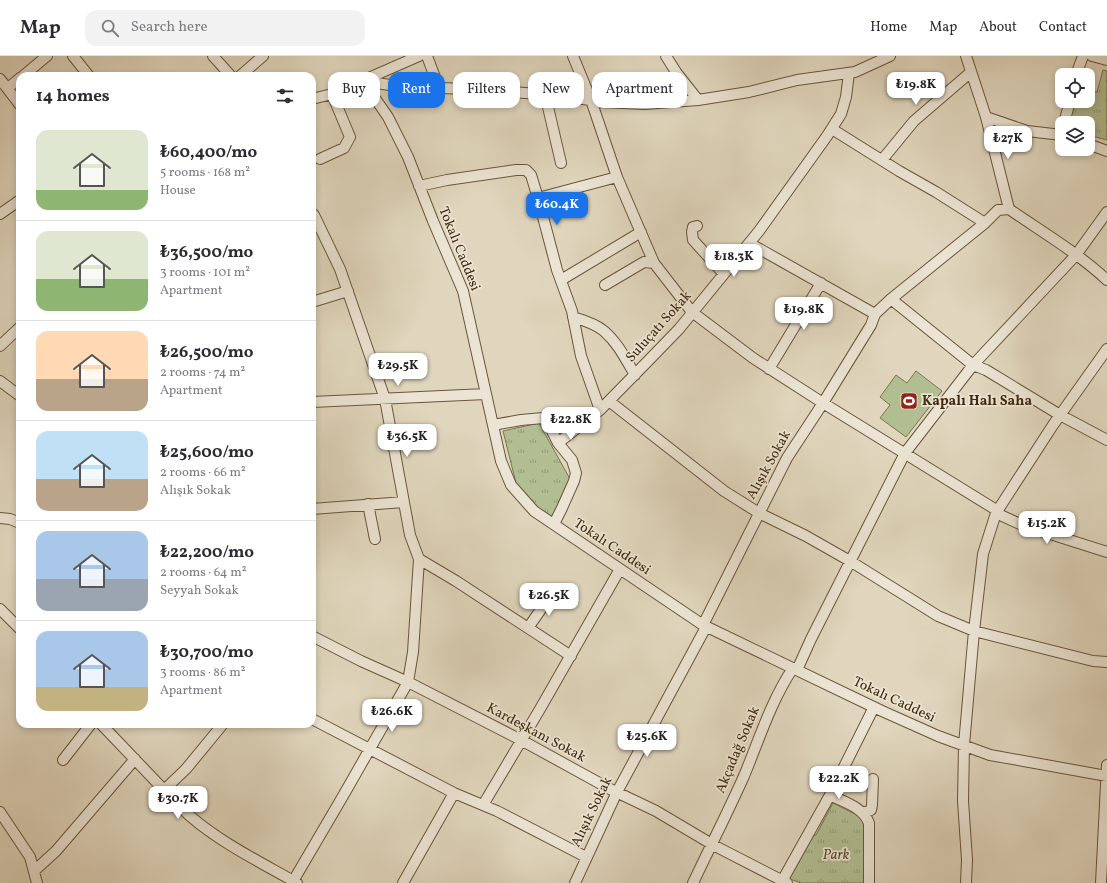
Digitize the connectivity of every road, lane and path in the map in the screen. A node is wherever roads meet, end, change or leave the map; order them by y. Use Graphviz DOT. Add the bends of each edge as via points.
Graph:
graph roads {
  1 [pos="47,56"];
  2 [pos="73,56"];
  3 [pos="213,56"];
  4 [pos="263,56"];
  5 [pos="418,56"];
  6 [pos="427,56"];
  7 [pos="573,56"];
  8 [pos="666,56"];
  9 [pos="890,56"];
  10 [pos="966,56"];
  11 [pos="1083,56"];
  12 [pos="1092,56"];
  13 [pos="1107,60"];
  14 [pos="1079,68"];
  15 [pos="28,72"];
  16 [pos="87,72"];
  17 [pos="227,72"];
  18 [pos="245,72"];
  19 [pos="433,72"];
  20 [pos="971,72"];
  21 [pos="380,73"];
  22 [pos="849,73"];
  23 [pos="0,79"];
  24 [pos="16,81"];
  25 [pos="8,88"];
  26 [pos="445,88"];
  27 [pos="528,93"];
  28 [pos="328,95"];
  29 [pos="316,98"];
  30 [pos="16,99"];
  31 [pos="584,99"];
  32 [pos="591,100"];
  33 [pos="698,100"];
  34 [pos="380,105"];
  35 [pos="338,108"];
  36 [pos="548,108"];
  37 [pos="986,117"];
  38 [pos="832,129"];
  39 [pos="1055,133"];
  40 [pos="1095,147"];
  41 [pos="1107,151"];
  42 [pos="320,158"];
  43 [pos="882,160"];
  44 [pos="561,163"];
  45 [pos="617,177"];
  46 [pos="419,186"];
  47 [pos="538,198"];
  48 [pos="16,203"];
  49 [pos="1009,209"];
  50 [pos="1107,212"];
  51 [pos="0,214"];
  52 [pos="316,218"];
  53 [pos="984,223"];
  54 [pos="697,226"];
  55 [pos="641,232"];
  56 [pos="749,243"];
  57 [pos="1076,255"];
  58 [pos="654,263"];
  59 [pos="723,273"];
  60 [pos="561,280"];
  61 [pos="1107,280"];
  62 [pos="821,283"];
  63 [pos="605,285"];
  64 [pos="348,291"];
  65 [pos="891,299"];
  66 [pos="316,301"];
  67 [pos="692,312"];
  68 [pos="875,314"];
  69 [pos="573,317"];
  70 [pos="16,331"];
  71 [pos="0,346"];
  72 [pos="1107,349"];
  73 [pos="973,365"];
  74 [pos="769,369"];
  75 [pos="635,375"];
  76 [pos="0,381"];
  77 [pos="16,393"];
  78 [pos="486,394"];
  79 [pos="385,399"];
  80 [pos="609,401"];
  81 [pos="316,402"];
  82 [pos="823,403"];
  83 [pos="600,410"];
  84 [pos="1060,415"];
  85 [pos="493,425"];
  86 [pos="1107,440"];
  87 [pos="558,443"];
  88 [pos="905,453"];
  89 [pos="404,502"];
  90 [pos="368,504"];
  91 [pos="316,509"];
  92 [pos="997,512"];
  93 [pos="759,513"];
  94 [pos="0,518"];
  95 [pos="16,521"];
  96 [pos="554,524"];
  97 [pos="375,539"];
  98 [pos="1107,552"];
  99 [pos="418,559"];
  100 [pos="850,561"];
  101 [pos="620,570"];
  102 [pos="547,597"];
  103 [pos="0,609"];
  104 [pos="16,625"];
  105 [pos="704,626"];
  106 [pos="528,628"];
  107 [pos="974,631"];
  108 [pos="316,638"];
  109 [pos="571,656"];
  110 [pos="1107,662"];
  111 [pos="795,669"];
  112 [pos="408,682"];
  113 [pos="874,707"];
  114 [pos="316,722"];
  115 [pos="88,728"];
  116 [pos="105,728"];
  117 [pos="220,728"];
  118 [pos="521,740"];
  119 [pos="964,745"];
  120 [pos="370,749"];
  121 [pos="135,759"];
  122 [pos="63,760"];
  123 [pos="1107,765"];
  124 [pos="1106,776"];
  125 [pos="873,779"];
  126 [pos="164,790"];
  127 [pos="616,792"];
  128 [pos="454,793"];
  129 [pos="830,795"];
  130 [pos="483,805"];
  131 [pos="0,812"];
  132 [pos="863,813"];
  133 [pos="711,844"];
  134 [pos="586,857"];
  135 [pos="34,871"];
  136 [pos="294,882"];
  137 [pos="783,882"];
  138 [pos="1103,882"];
  139 [pos="37,883"];
  140 [pos="403,883"];
  141 [pos="574,883"];
  142 [pos="692,883"];
  143 [pos="869,883"];
  144 [pos="966,883"];
  1 -- 15 [label="street"];
  2 -- 16 [label="street"];
  3 -- 17 [label="street"];
  4 -- 18 [label="street"];
  5 -- 21 [label="street"];
  6 -- 19 [label="street"];
  7 -- 32 [label="street"];
  8 -- 33 [label="street"];
  9 -- 22 [label="street"];
  10 -- 20 [label="street"];
  11 -- 14 [label="street"];
  12 -- 13 [label="street"];
  20 -- 37 [label="street"];
  20 -- 43 [label="street" via="914,121"];
  22 -- 33 [label="street" via="797,80 749,92"];
  22 -- 38 [label="street, Suluçatı Sokak" via="841,114"];
  23 -- 25 [label="street"];
  24 -- 25 [label="street"];
  25 -- 30 [label="street"];
  26 -- 27 [label="street"];
  28 -- 29 [label="street"];
  31 -- 32 [label="street"];
  32 -- 33 [label="street" via="646,104"];
  32 -- 45 [label="street"];
  34 -- 46 [label="street, Tokalı Caddesi" via="408,157"];
  35 -- 42 [label="street" via="350,137 344,148"];
  36 -- 44 [label="street"];
  37 -- 39 [label="street" via="1027,131"];
  37 -- 49 [label="street"];
  38 -- 43 [label="street"];
  38 -- 56 [label="street, Suluçatı Sokak"];
  40 -- 41 [label="street"];
  43 -- 53 [label="street"];
  45 -- 47 [label="street"];
  45 -- 55 [label="street"];
  46 -- 47 [label="street" via="474,175 526,170 531,175"];
  46 -- 78 [label="street, Tokalı Caddesi" via="463,291"];
  47 -- 60 [label="street"];
  48 -- 51 [label="street"];
  49 -- 53 [label="street" via="998,210"];
  49 -- 57 [label="street"];
  50 -- 57 [label="street, Akçadağ Sokak"];
  52 -- 64 [label="street"];
  53 -- 65 [label="street"];
  54 -- 59 [label="street" via="693,227 693,240"];
  55 -- 58 [label="street"];
  55 -- 60 [label="street"];
  56 -- 59 [label="street, Suluçatı Sokak"];
  56 -- 62 [label="street"];
  57 -- 61 [label="street"];
  57 -- 73 [label="street, Akçadağ Sokak"];
  58 -- 63 [label="street" via="644,262"];
  58 -- 67 [label="street"];
  59 -- 67 [label="street, Suluçatı Sokak"];
  60 -- 69 [label="street"];
  62 -- 68 [label="street"];
  62 -- 74 [label="street"];
  64 -- 66 [label="street"];
  64 -- 79 [label="street"];
  65 -- 68 [label="street"];
  65 -- 73 [label="street"];
  67 -- 74 [label="street"];
  67 -- 75 [label="street, Suluçatı Sokak"];
  68 -- 82 [label="street, Alışık Sokak" via="871,325"];
  69 -- 75 [label="street" via="603,330 615,342"];
  69 -- 83 [label="street" via="581,356"];
  70 -- 71 [label="street"];
  72 -- 84 [label="street"];
  73 -- 84 [label="street" via="986,370"];
  73 -- 88 [label="street, Akçadağ Sokak"];
  74 -- 82 [label="street"];
  75 -- 80 [label="street, Suluçatı Sokak"];
  76 -- 77 [label="street"];
  78 -- 79 [label="street"];
  78 -- 85 [label="street, Tokalı Caddesi"];
  79 -- 81 [label="street"];
  79 -- 89 [label="street"];
  80 -- 83 [label="street, Suluçatı Sokak"];
  80 -- 93 [label="street" via="724,490"];
  82 -- 88 [label="street"];
  82 -- 93 [label="street, Alışık Sokak" via="787,458"];
  83 -- 87 [label="street, Suluçatı Sokak"];
  84 -- 86 [label="street"];
  84 -- 92 [label="street"];
  85 -- 87 [label="street" via="543,418"];
  85 -- 96 [label="street, Tokalı Caddesi" via="501,461 511,485 534,511"];
  87 -- 96 [label="street" via="572,460 576,473"];
  88 -- 92 [label="street"];
  88 -- 100 [label="street, Akçadağ Sokak"];
  89 -- 90 [label="street"];
  89 -- 99 [label="street" via="410,535"];
  90 -- 91 [label="street"];
  90 -- 97 [label="street"];
  92 -- 98 [label="street" via="1022,525"];
  92 -- 107 [label="street" via="983,554"];
  93 -- 100 [label="street"];
  93 -- 105 [label="street, Alışık Sokak"];
  94 -- 95 [label="street"];
  96 -- 101 [label="street, Tokalı Caddesi"];
  99 -- 106 [label="street"];
  99 -- 112 [label="street" via="413,652"];
  100 -- 107 [label="street" via="938,616"];
  100 -- 111 [label="street, Akçadağ Sokak"];
  101 -- 105 [label="street, Tokalı Caddesi"];
  101 -- 109 [label="street"];
  102 -- 106 [label="street"];
  103 -- 104 [label="street"];
  105 -- 111 [label="street, Tokalı Caddesi"];
  105 -- 127 [label="street, Alışık Sokak"];
  106 -- 109 [label="street"];
  107 -- 110 [label="street"];
  107 -- 119 [label="street"];
  108 -- 112 [label="street, Kardeşkanı Sokak"];
  109 -- 118 [label="street"];
  111 -- 113 [label="street, Tokalı Caddesi"];
  111 -- 133 [label="street, Akçadağ Sokak" via="784,682"];
  112 -- 118 [label="street, Kardeşkanı Sokak"];
  112 -- 120 [label="street"];
  113 -- 119 [label="street, Tokalı Caddesi"];
  113 -- 129 [label="street"];
  114 -- 120 [label="street"];
  115 -- 122 [label="street"];
  116 -- 121 [label="street"];
  117 -- 126 [label="street"];
  118 -- 127 [label="street, Kardeşkanı Sokak"];
  118 -- 130 [label="street"];
  119 -- 124 [label="street, Tokalı Caddesi" via="990,755"];
  119 -- 144 [label="street"];
  120 -- 128 [label="street"];
  120 -- 136 [label="street"];
  121 -- 126 [label="street"];
  121 -- 135 [label="street" via="56,851"];
  123 -- 124 [label="street"];
  124 -- 138 [label="street"];
  125 -- 132 [label="street" via="871,810"];
  126 -- 136 [label="street" via="206,828"];
  127 -- 133 [label="street, Kardeşkanı Sokak" via="656,811"];
  127 -- 134 [label="street, Alışık Sokak"];
  128 -- 130 [label="street"];
  128 -- 140 [label="street"];
  129 -- 132 [label="street"];
  129 -- 137 [label="street"];
  130 -- 134 [label="street"];
  131 -- 135 [label="street" via="30,857"];
  132 -- 143 [label="street" via="869,823"];
  133 -- 137 [label="street, Kardeşkanı Sokak"];
  133 -- 142 [label="street, Akçadağ Sokak"];
  134 -- 141 [label="street, Alışık Sokak"];
  135 -- 139 [label="street"];
}
